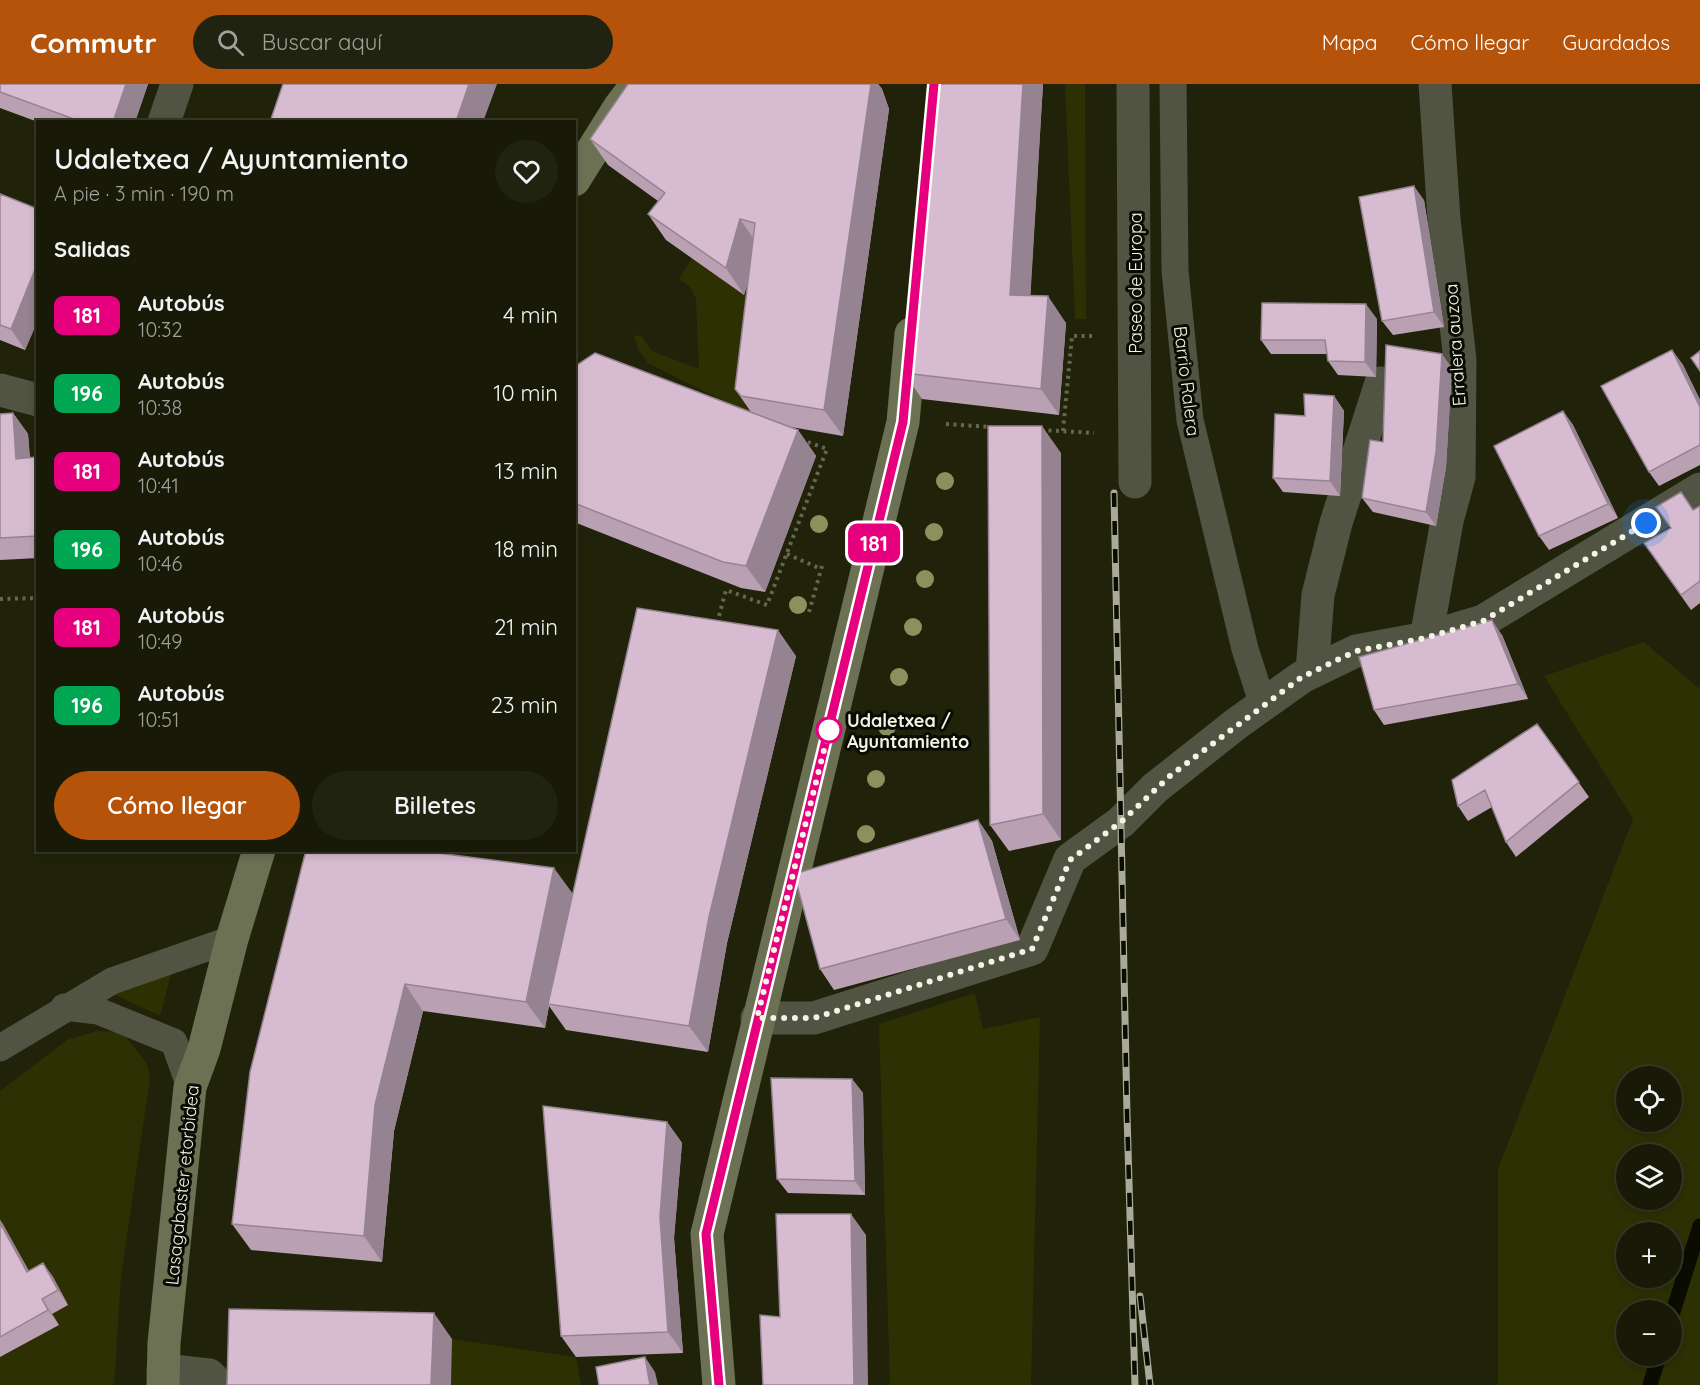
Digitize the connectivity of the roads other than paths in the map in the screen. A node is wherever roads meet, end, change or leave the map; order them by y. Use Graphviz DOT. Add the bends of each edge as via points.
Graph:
graph roads {
  1 [pos="177,84"];
  2 [pos="1133,84"];
  3 [pos="1173,84"];
  4 [pos="1435,84"];
  5 [pos="625,92"];
  6 [pos="165,120"];
  7 [pos="576,177"];
  8 [pos="914,308"];
  9 [pos="1381,383"];
  10 [pos="0,390"];
  11 [pos="36,399"];
  12 [pos="1135,482"];
  13 [pos="1700,489"];
  14 [pos="1425,638"];
  15 [pos="1312,672"];
  16 [pos="1263,705"];
  17 [pos="258,852"];
  18 [pos="232,939"];
  19 [pos="64,1007"];
  20 [pos="757,1018"];
  21 [pos="3,1040"];
  22 [pos="190,1087"];
  23 [pos="163,1378"];
  24 [pos="219,1385"];
  25 [pos="719,1385"];
  1 -- 6 [label="street"];
  2 -- 12 [label="street, Paseo de Europa"];
  3 -- 16 [label="lane, Barrio Ralera" via="1175,271 1190,420 1245,649"];
  4 -- 14 [label="street, Erralera auzoa" via="1444,219 1460,360 1459,477"];
  5 -- 7 [label="street"];
  8 -- 20 [label="street" via="903,422"];
  9 -- 15 [label="street" via="1336,523 1318,595"];
  10 -- 11 [label="street"];
  13 -- 14 [label="street" via="1483,621"];
  14 -- 15 [label="street" via="1356,651"];
  15 -- 16 [label="street"];
  16 -- 20 [label="street" via="1070,860 1032,949 814,1018"];
  17 -- 18 [label="street, Lasagabaster etorbidea"];
  18 -- 19 [label="lane" via="112,981"];
  18 -- 22 [label="street, Lasagabaster etorbidea" via="204,1049"];
  19 -- 21 [label="lane"];
  19 -- 22 [label="lane" via="98,1011 174,1042"];
  20 -- 25 [label="street" via="706,1234"];
  22 -- 23 [label="street, Lasagabaster etorbidea"];
  23 -- 24 [label="street" via="209,1375"];
}
